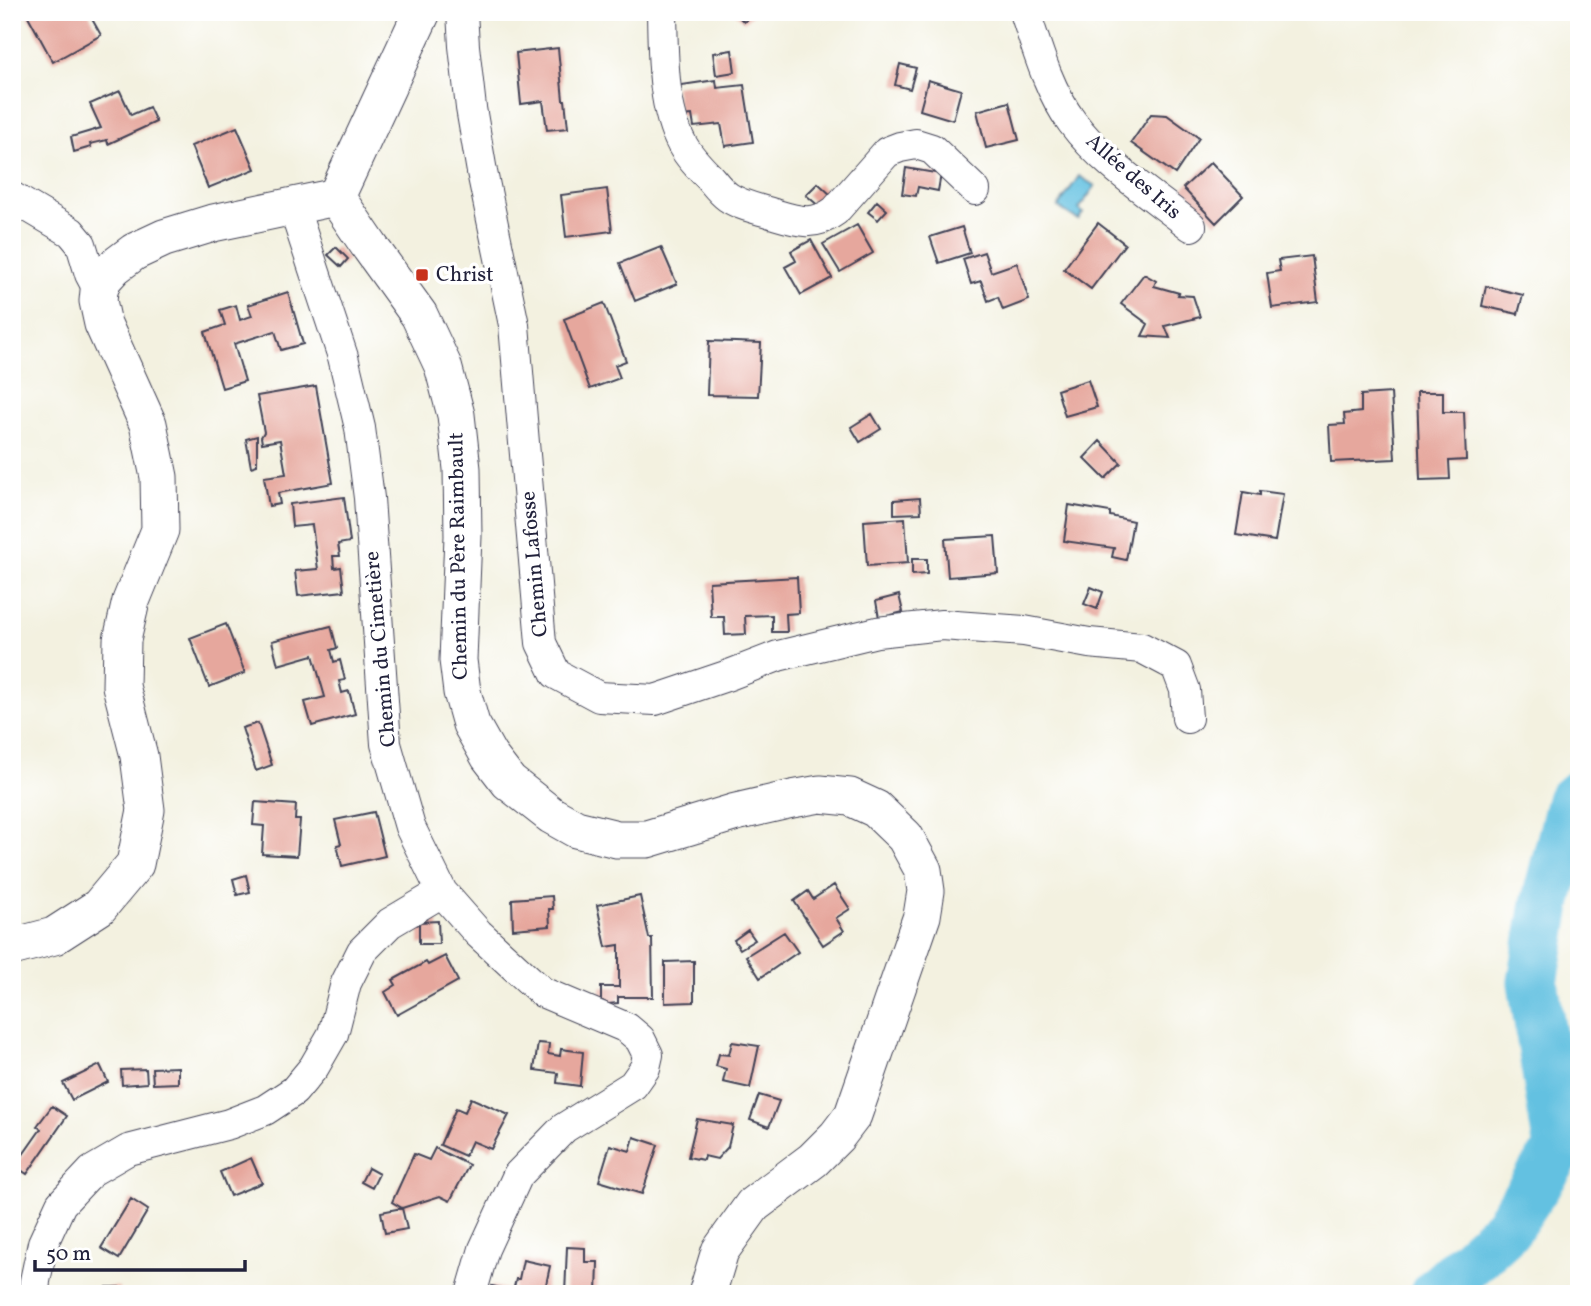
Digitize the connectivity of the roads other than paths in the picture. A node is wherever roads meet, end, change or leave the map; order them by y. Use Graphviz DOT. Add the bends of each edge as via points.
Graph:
graph roads {
  1 [pos="422,12"];
  2 [pos="463,12"];
  3 [pos="662,12"];
  4 [pos="1025,12"];
  5 [pos="975,190"];
  6 [pos="12,197"];
  7 [pos="336,197"];
  8 [pos="293,206"];
  9 [pos="1191,226"];
  10 [pos="99,291"];
  11 [pos="1187,718"];
  12 [pos="442,892"];
  13 [pos="12,947"];
  14 [pos="34,1294"];
  15 [pos="471,1294"];
  16 [pos="707,1294"];
  1 -- 7 [label="street"];
  2 -- 11 [label="street, Chemin Lafosse" via="471,108 514,325 541,643 556,674 598,697 655,700 778,656 877,632 942,625 1142,648 1175,666 1185,690"];
  3 -- 5 [label="street" via="664,66 674,123 683,145 728,197 805,222 825,218 887,152 916,144 932,149"];
  4 -- 9 [label="street, Allée des Iris" via="1049,79 1071,121 1118,169"];
  6 -- 10 [label="street" via="71,232 82,244"];
  7 -- 8 [label="street"];
  7 -- 16 [label="street, Chemin du Père Raimbault" via="419,315 443,366 456,415 462,469 458,660 462,692 471,724 509,782 576,829 617,839 647,839 792,799 820,794 850,797 876,809 905,837 923,870 922,916 853,1115 813,1160 753,1205 720,1251"];
  8 -- 10 [label="street" via="164,238 114,267"];
  8 -- 12 [label="street, Chemin du Cimetière" via="343,356 360,428 386,744 410,827"];
  10 -- 13 [label="street" via="103,324 148,424 159,477 160,530 131,601 122,640 121,685 139,756 146,810 135,864 99,907 54,936"];
  12 -- 14 [label="street" via="390,923 362,951 346,983 333,1034 294,1091 265,1110 128,1150 92,1171 56,1214 43,1243"];
  12 -- 15 [label="street, Chemin du Cimetière" via="478,933 542,992 627,1028 640,1039 648,1055 633,1085 564,1128 518,1175 484,1249"];
}
